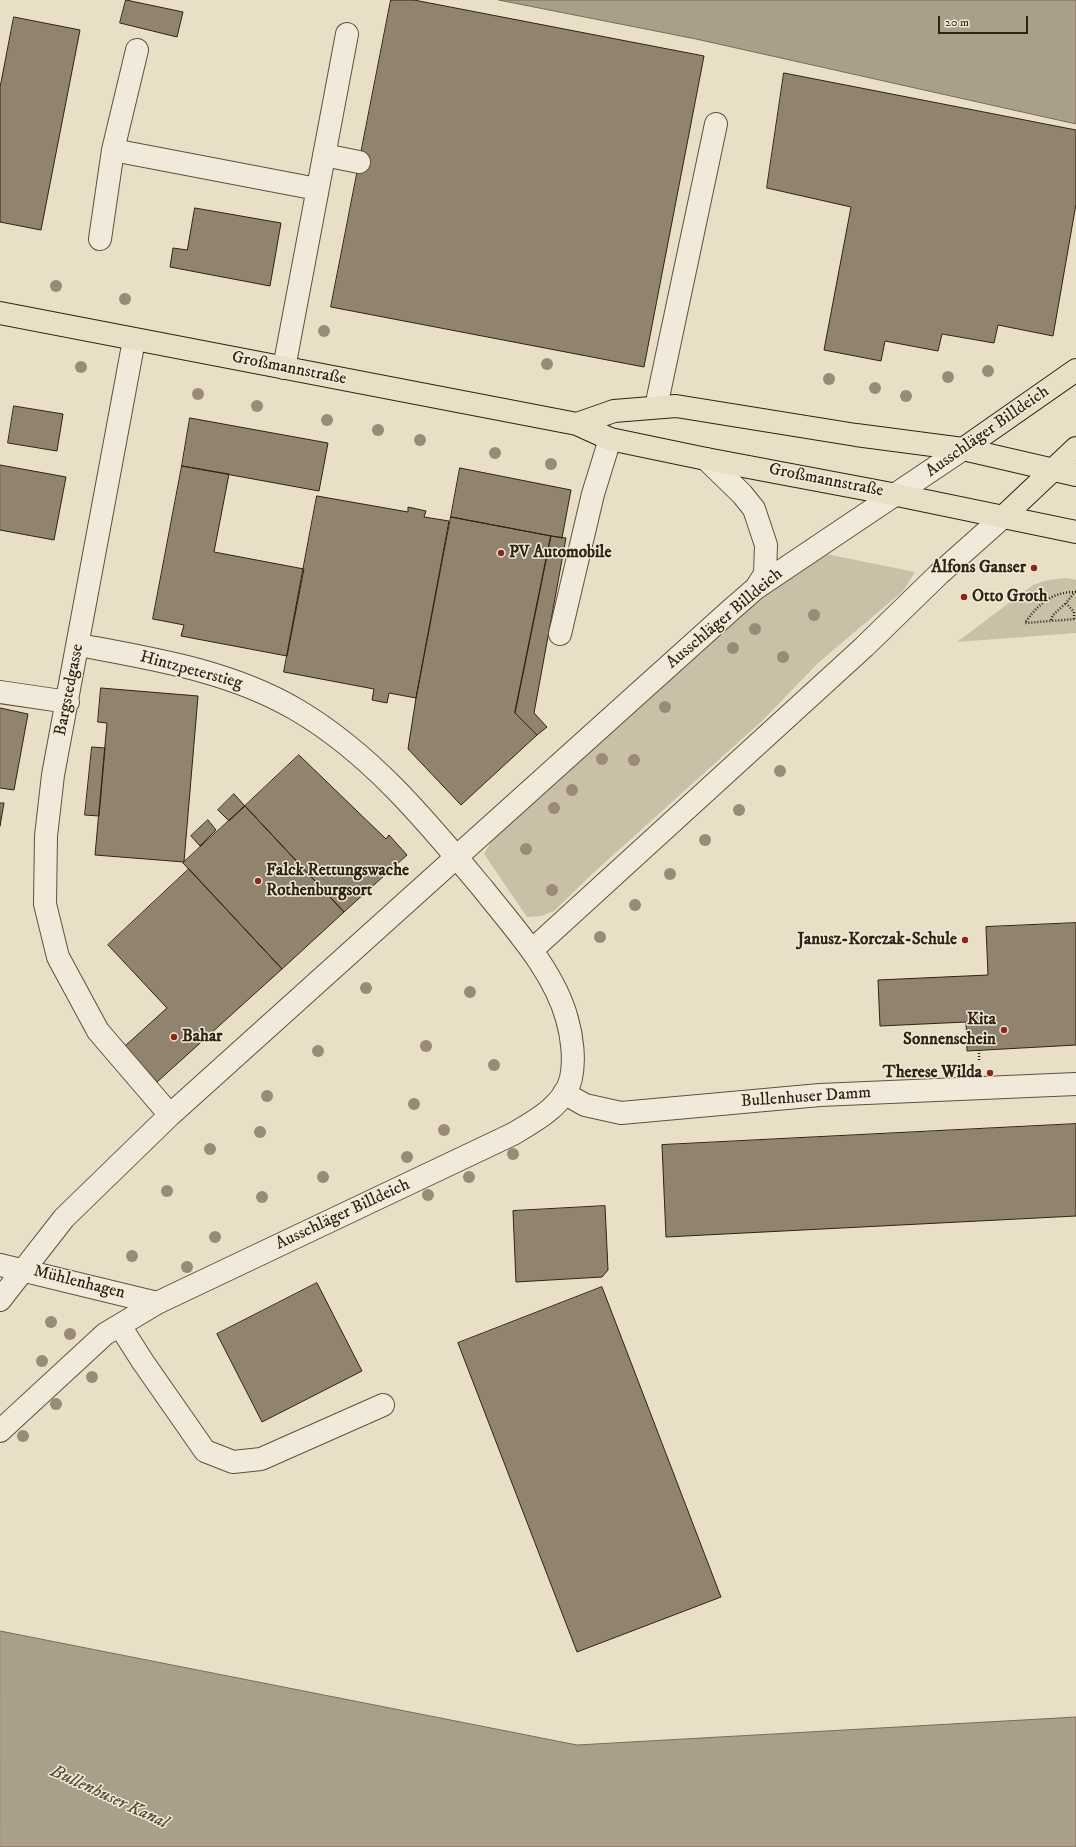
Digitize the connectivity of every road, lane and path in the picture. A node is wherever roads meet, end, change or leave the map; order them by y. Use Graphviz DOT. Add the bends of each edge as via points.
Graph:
graph roads {
  1 [pos="347,34"];
  2 [pos="137,50"];
  3 [pos="716,124"];
  4 [pos="113,150"];
  5 [pos="324,155"];
  6 [pos="359,162"];
  7 [pos="318,189"];
  8 [pos="100,239"];
  9 [pos="0,312"];
  10 [pos="134,340"];
  11 [pos="284,368"];
  12 [pos="1076,370"];
  13 [pos="656,408"];
  14 [pos="577,424"];
  15 [pos="610,439"];
  16 [pos="1076,448"];
  17 [pos="963,449"];
  18 [pos="706,459"];
  19 [pos="1053,471"];
  20 [pos="1076,475"];
  21 [pos="897,495"];
  22 [pos="1003,517"];
  23 [pos="1076,532"];
  24 [pos="756,588"];
  25 [pos="1075,592"];
  26 [pos="1066,603"];
  27 [pos="1075,619"];
  28 [pos="1051,621"];
  29 [pos="560,634"];
  30 [pos="79,645"];
  31 [pos="0,692"];
  32 [pos="68,702"];
  33 [pos="456,856"];
  34 [pos="532,950"];
  35 [pos="1076,1084"];
  36 [pos="564,1093"];
  37 [pos="170,1115"];
  38 [pos="0,1265"];
  39 [pos="25,1270"];
  40 [pos="0,1300"];
  41 [pos="158,1303"];
  42 [pos="120,1326"];
  43 [pos="383,1405"];
  44 [pos="0,1431"];
  1 -- 5 [label="street"];
  2 -- 4 [label="street"];
  3 -- 13 [label="street"];
  4 -- 7 [label="street"];
  4 -- 8 [label="street"];
  5 -- 6 [label="street"];
  5 -- 7 [label="street"];
  7 -- 11 [label="street"];
  9 -- 10 [label="main road, Großmannstraße"];
  10 -- 11 [label="main road, Großmannstraße"];
  10 -- 30 [label="street, Bargstedgasse"];
  11 -- 14 [label="main road, Großmannstraße"];
  12 -- 17 [label="main road, Ausschläger Billdeich"];
  13 -- 14 [label="main road" via="614,410"];
  13 -- 17 [label="main road" via="676,406 856,435"];
  14 -- 15 [label="main road, Großmannstraße"];
  15 -- 18 [label="main road, Großmannstraße"];
  15 -- 29 [label="street" via="593,494"];
  16 -- 19 [label="main road"];
  17 -- 19 [label="main road"];
  17 -- 21 [label="street, Ausschläger Billdeich"];
  18 -- 21 [label="main road, Großmannstraße"];
  18 -- 24 [label="street" via="754,509 766,545 765,574"];
  19 -- 20 [label="main road"];
  19 -- 22 [label="main road"];
  21 -- 22 [label="main road, Großmannstraße"];
  21 -- 24 [label="street, Ausschläger Billdeich"];
  22 -- 23 [label="main road, Großmannstraße"];
  22 -- 34 [label="street"];
  24 -- 33 [label="street, Ausschläger Billdeich"];
  25 -- 26 [label="path"];
  25 -- 28 [label="path" via="1061,593 1039,605 1025,623"];
  26 -- 27 [label="path" via="1074,612"];
  26 -- 28 [label="path" via="1053,615"];
  27 -- 28 [label="path"];
  30 -- 32 [label="street, Bargstedgasse"];
  30 -- 33 [label="street, Hintzpeterstieg" via="178,664 214,674 273,697 298,710 371,765"];
  31 -- 32 [label="street"];
  32 -- 37 [label="street, Bargstedgasse" via="53,775 46,836 44,904 58,957 98,1031"];
  33 -- 34 [label="street, Ausschläger Billdeich"];
  33 -- 37 [label="street, Ausschläger Billdeich"];
  34 -- 36 [label="street, Ausschläger Billdeich" via="558,996 567,1019 573,1061 571,1079"];
  35 -- 36 [label="street, Bullenhuser Damm" via="820,1095 621,1113 585,1105"];
  36 -- 41 [label="street, Ausschläger Billdeich" via="541,1118 513,1134"];
  37 -- 39 [label="street, Ausschläger Billdeich" via="64,1218"];
  38 -- 39 [label="street, Mühlenhagen"];
  39 -- 40 [label="street, Ausschläger Billdeich"];
  39 -- 41 [label="street, Mühlenhagen"];
  41 -- 42 [label="street, Ausschläger Billdeich"];
  42 -- 43 [label="street" via="205,1451 233,1462 261,1459"];
  42 -- 44 [label="street, Ausschläger Billdeich" via="106,1334"];
}
